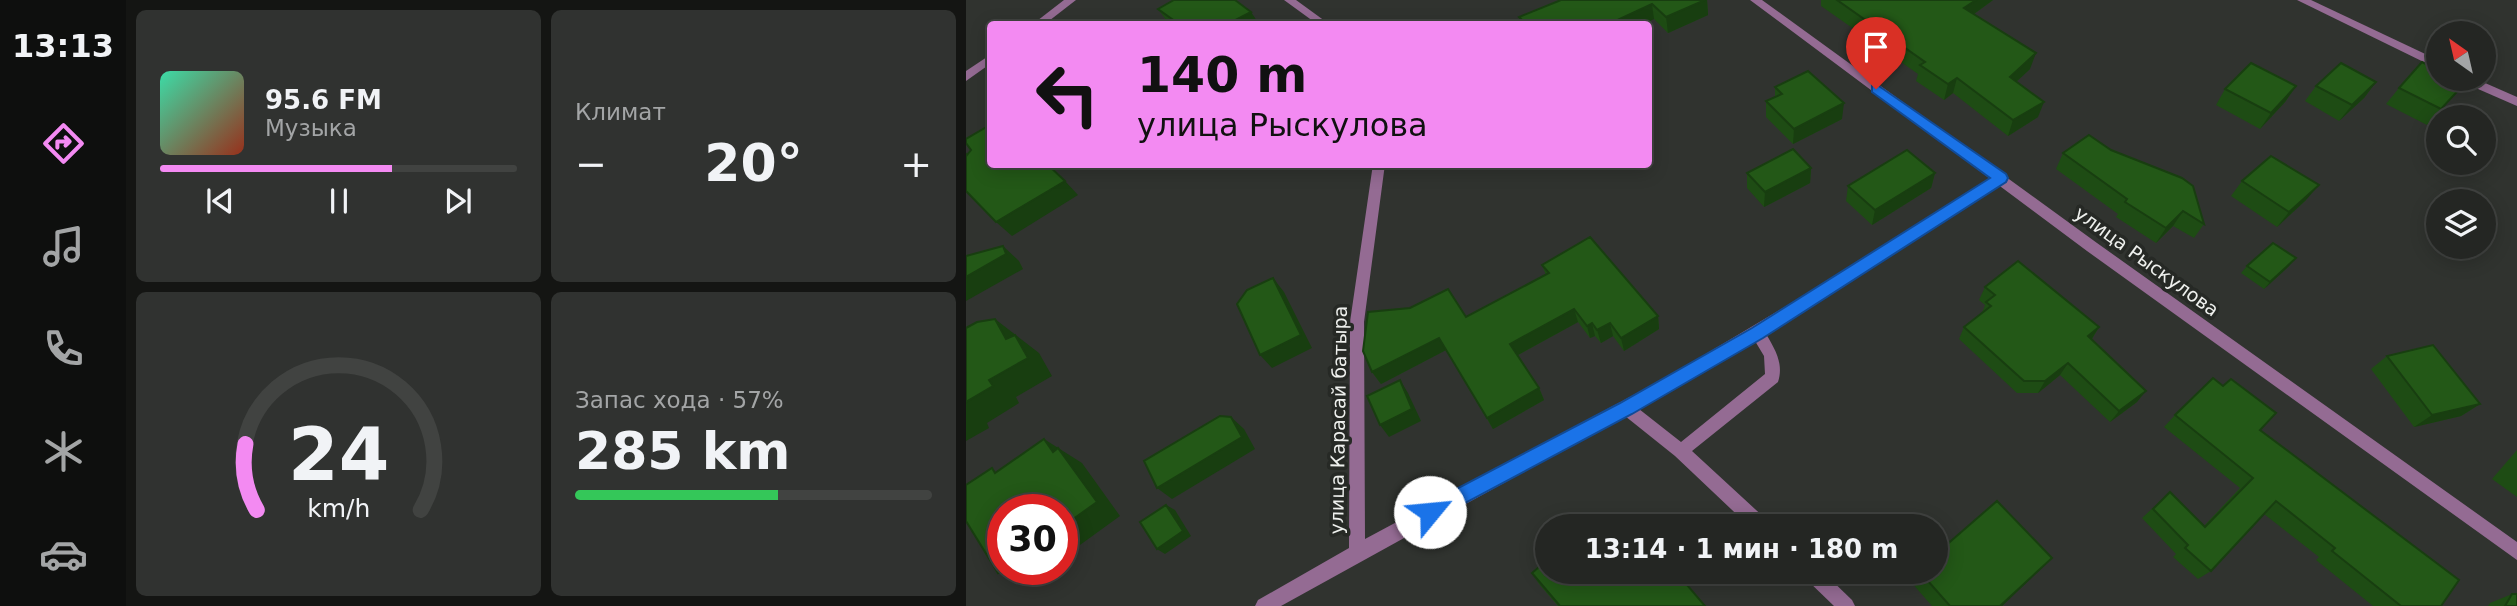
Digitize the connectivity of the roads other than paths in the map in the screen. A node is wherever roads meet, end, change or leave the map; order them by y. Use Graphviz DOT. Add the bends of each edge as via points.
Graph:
graph roads {
  1 [pos="1071,0"];
  2 [pos="1289,0"];
  3 [pos="1755,0"];
  4 [pos="2302,0"];
  5 [pos="1042,21"];
  6 [pos="1320,21"];
  7 [pos="2426,59"];
  8 [pos="987,61"];
  9 [pos="966,77"];
  10 [pos="2493,91"];
  11 [pos="2517,102"];
  12 [pos="1378,168"];
  13 [pos="2001,178"];
  14 [pos="1758,333"];
  15 [pos="1626,408"];
  16 [pos="1681,451"];
  17 [pos="1748,514"];
  18 [pos="1357,551"];
  19 [pos="2517,552"];
  20 [pos="1823,584"];
  21 [pos="1264,606"];
  22 [pos="1846,606"];
  1 -- 5 [label="street"];
  2 -- 6 [label="street"];
  3 -- 13 [label="street, улица Рыскулова"];
  4 -- 7 [label="street"];
  8 -- 9 [label="street"];
  10 -- 11 [label="street"];
  12 -- 18 [label="street, улица Карасай батыра" via="1357,322"];
  13 -- 14 [label="street"];
  13 -- 19 [label="street, улица Рыскулова"];
  14 -- 15 [label="street"];
  14 -- 16 [label="street" via="1771,355 1773,377"];
  15 -- 16 [label="street"];
  15 -- 18 [label="street"];
  16 -- 17 [label="street"];
  18 -- 21 [label="street"];
  20 -- 22 [label="street"];
}
